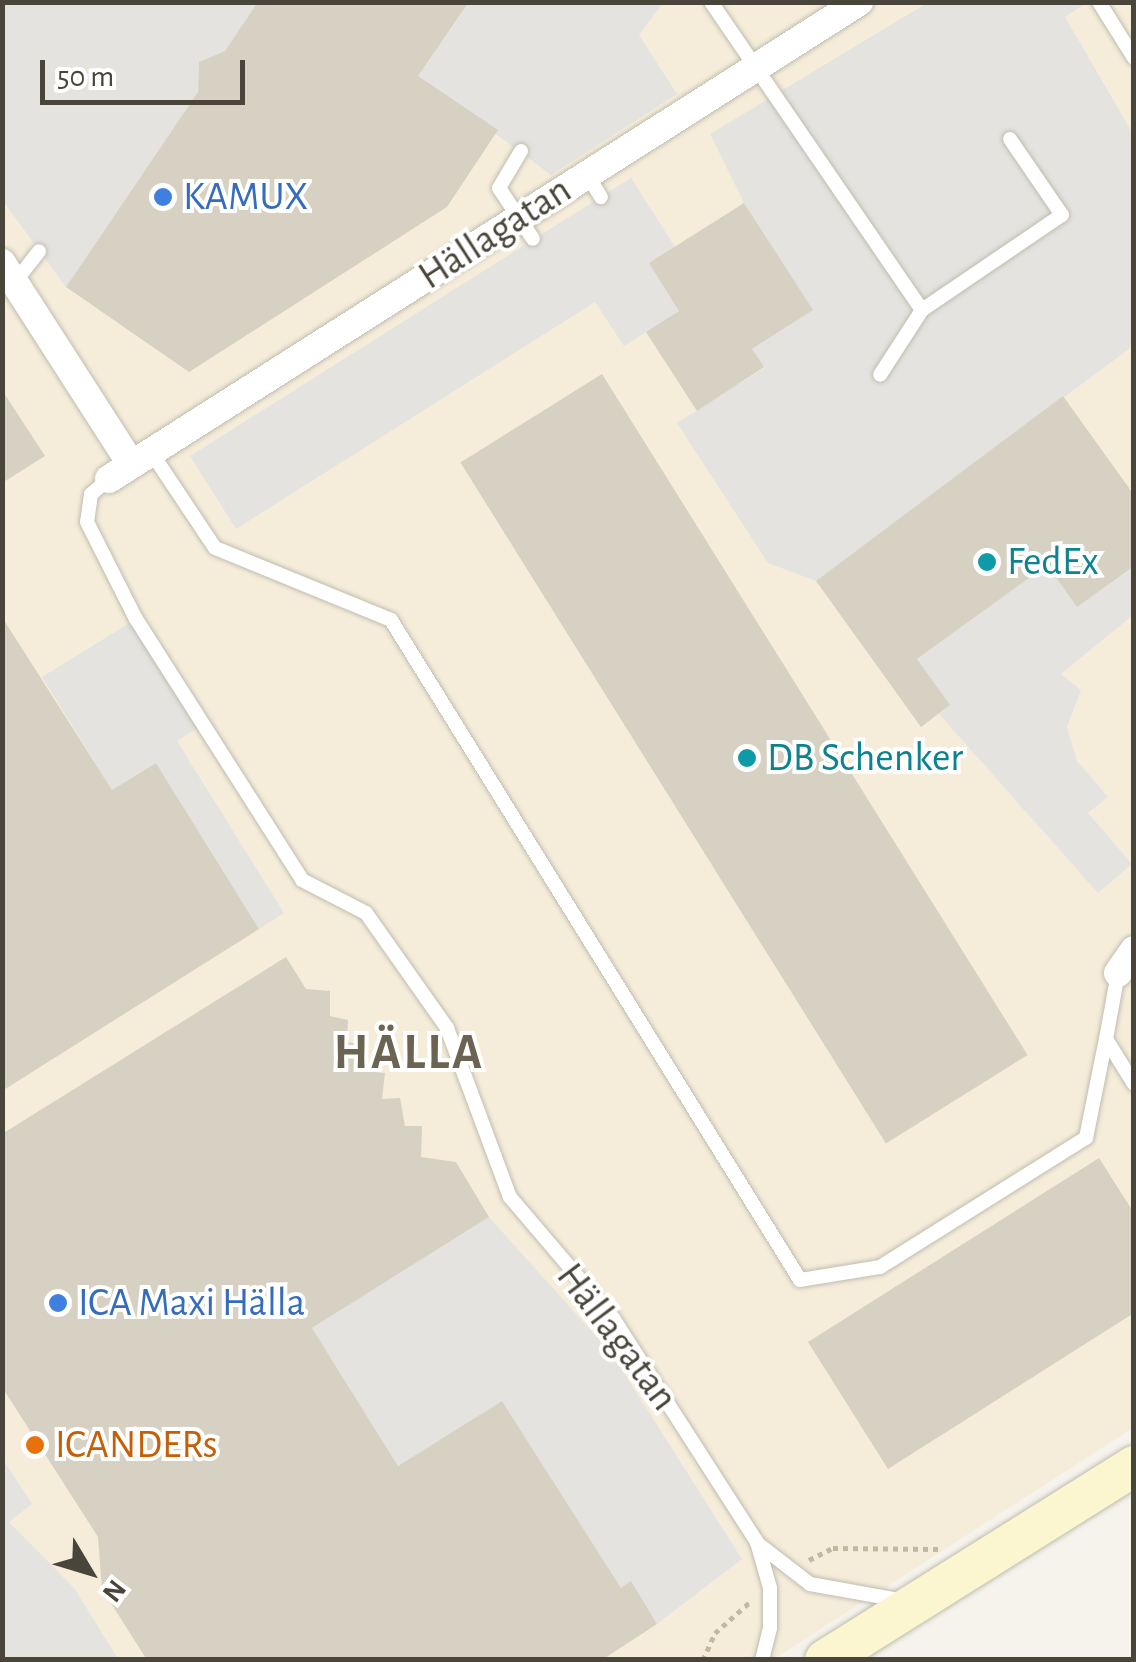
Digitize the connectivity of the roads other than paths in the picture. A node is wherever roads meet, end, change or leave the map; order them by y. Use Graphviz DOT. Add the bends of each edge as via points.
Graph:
graph roads {
  1 [pos="711,2"];
  2 [pos="859,2"];
  3 [pos="1099,2"];
  4 [pos="1134,58"];
  5 [pos="757,66"];
  6 [pos="1010,139"];
  7 [pos="521,150"];
  8 [pos="526,228"];
  9 [pos="39,251"];
  10 [pos="9,272"];
  11 [pos="922,310"];
  12 [pos="880,375"];
  13 [pos="130,465"];
  14 [pos="1126,961"];
  15 [pos="1106,1039"];
  16 [pos="1134,1084"];
  17 [pos="1134,1466"];
  18 [pos="1134,1488"];
  19 [pos="756,1542"];
  20 [pos="923,1602"];
  21 [pos="762,1660"];
  22 [pos="825,1660"];
  23 [pos="862,1660"];
  1 -- 5 [label="lane"];
  2 -- 5 [label="street, Hällagatan"];
  3 -- 4 [label="lane"];
  5 -- 8 [label="street, Hällagatan" via="661,116 594,186"];
  5 -- 11 [label="lane"];
  6 -- 11 [label="lane" via="1062,215"];
  7 -- 8 [label="lane" via="499,188"];
  8 -- 13 [label="street, Hällagatan"];
  9 -- 10 [label="lane"];
  10 -- 13 [label="street"];
  11 -- 12 [label="lane"];
  13 -- 15 [label="lane" via="214,548 391,620 800,1280 880,1267 1086,1138"];
  13 -- 19 [label="lane, Hällagatan" via="90,494 87,522 136,619 302,880 366,912 447,1028 510,1196 614,1318"];
  14 -- 15 [label="lane"];
  15 -- 16 [label="lane"];
  17 -- 20 [label="main road"];
  18 -- 23 [label="main road"];
  19 -- 20 [label="lane" via="791,1572 856,1597"];
  19 -- 21 [label="lane" via="770,1588"];
  20 -- 22 [label="main road"];
}
